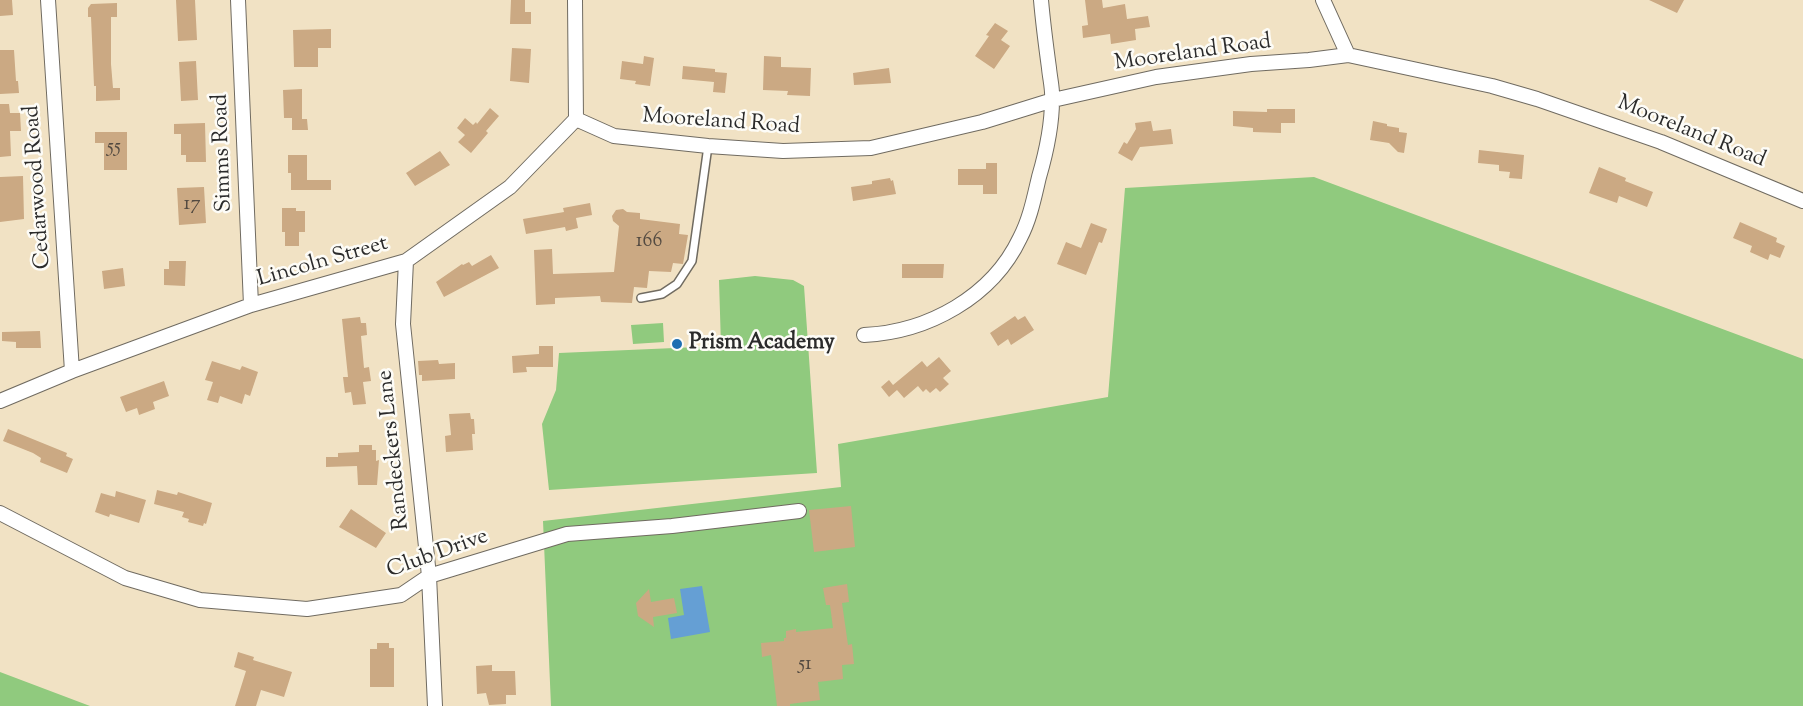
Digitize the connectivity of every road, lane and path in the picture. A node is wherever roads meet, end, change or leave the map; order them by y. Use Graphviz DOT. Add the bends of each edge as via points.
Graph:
graph roads {
  1 [pos="48,0"];
  2 [pos="238,0"];
  3 [pos="575,0"];
  4 [pos="1041,0"];
  5 [pos="1323,0"];
  6 [pos="1348,55"];
  7 [pos="1053,100"];
  8 [pos="576,119"];
  9 [pos="708,146"];
  10 [pos="1803,201"];
  11 [pos="406,261"];
  12 [pos="641,298"];
  13 [pos="251,305"];
  14 [pos="864,334"];
  15 [pos="72,371"];
  16 [pos="0,401"];
  17 [pos="799,512"];
  18 [pos="0,513"];
  19 [pos="429,576"];
  20 [pos="435,706"];
  1 -- 15 [label="street, Cedarwood Road"];
  2 -- 13 [label="street, Simms Road"];
  3 -- 8 [label="street"];
  4 -- 7 [label="street"];
  5 -- 6 [label="street"];
  6 -- 7 [label="street, Mooreland Road" via="1156,77"];
  6 -- 10 [label="street, Mooreland Road" via="1537,99 1661,142"];
  7 -- 9 [label="street, Mooreland Road" via="982,122 871,148 783,152"];
  7 -- 14 [label="street" via="1030,214 1006,263 956,308 890,333"];
  8 -- 9 [label="street, Mooreland Road" via="614,136"];
  8 -- 11 [label="street, Lincoln Street" via="510,187"];
  9 -- 12 [label="lane" via="692,261 677,284 662,294"];
  11 -- 13 [label="street, Lincoln Street"];
  11 -- 19 [label="street, Randeckers Lane" via="403,324"];
  13 -- 15 [label="street, Lincoln Street"];
  15 -- 16 [label="street, Lincoln Street"];
  17 -- 19 [label="street, Club Drive" via="567,534"];
  18 -- 19 [label="street, Club Drive" via="125,578 200,600 308,609 401,595"];
  19 -- 20 [label="street, Randeckers Lane"];
}
